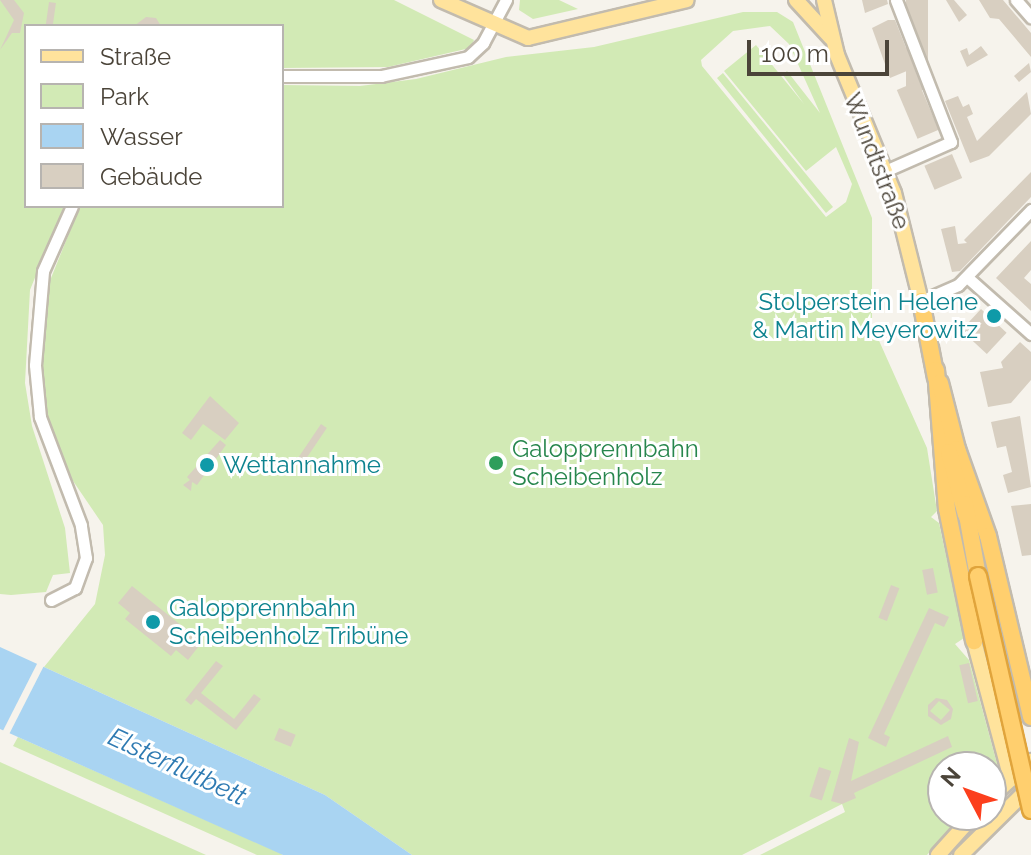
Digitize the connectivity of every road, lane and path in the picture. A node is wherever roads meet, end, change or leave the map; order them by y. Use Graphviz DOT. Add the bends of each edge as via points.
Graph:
graph roads {
  1 [pos="441,0"];
  2 [pos="506,0"];
  3 [pos="687,0"];
  4 [pos="796,0"];
  5 [pos="824,0"];
  6 [pos="896,0"];
  7 [pos="1016,0"];
  8 [pos="1031,17"];
  9 [pos="493,26"];
  10 [pos="832,40"];
  11 [pos="284,76"];
  12 [pos="885,171"];
  13 [pos="71,208"];
  14 [pos="1031,210"];
  15 [pos="967,277"];
  16 [pos="921,301"];
  17 [pos="1031,334"];
  18 [pos="936,370"];
  19 [pos="957,449"];
  20 [pos="966,515"];
  21 [pos="51,600"];
  22 [pos="974,641"];
  23 [pos="1031,717"];
  24 [pos="1031,761"];
  25 [pos="1011,779"];
  26 [pos="1007,783"];
  27 [pos="1031,786"];
  28 [pos="1031,810"];
  29 [pos="960,831"];
  30 [pos="938,855"];
  31 [pos="961,855"];
  1 -- 9 [label="main road"];
  2 -- 9 [label="street"];
  3 -- 9 [label="main road" via="528,38"];
  4 -- 10 [label="main road"];
  5 -- 10 [label="main road, Wundtstraße"];
  6 -- 12 [label="street" via="951,142"];
  7 -- 8 [label="street"];
  9 -- 11 [label="street" via="468,57 381,76"];
  10 -- 12 [label="main road, Wundtstraße"];
  12 -- 16 [label="main road, Wundtstraße"];
  13 -- 21 [label="street" via="43,271 35,365 46,438 85,541 84,566 75,588"];
  14 -- 15 [label="street"];
  15 -- 16 [label="street"];
  15 -- 17 [label="street"];
  16 -- 18 [label="highway, Wundtstraße"];
  18 -- 19 [label="highway, Wundtstraße"];
  18 -- 20 [label="highway, Wundtstraße"];
  18 -- 22 [label="highway" via="935,417 947,509"];
  19 -- 20 [label="highway, Wundtstraße"];
  19 -- 23 [label="highway" via="988,536"];
  20 -- 28 [label="highway, Wundtstraße, bridge"];
  22 -- 25 [label="main road"];
  24 -- 25 [label="main road"];
  25 -- 26 [label="main road"];
  27 -- 31 [label="main road"];
  29 -- 30 [label="main road"];
}
